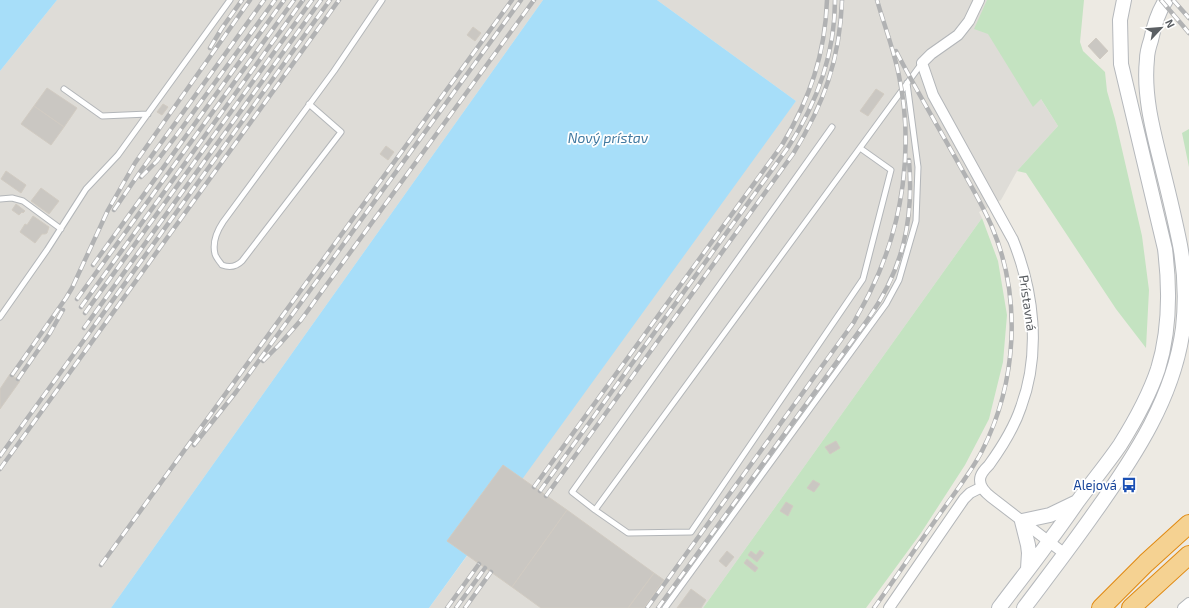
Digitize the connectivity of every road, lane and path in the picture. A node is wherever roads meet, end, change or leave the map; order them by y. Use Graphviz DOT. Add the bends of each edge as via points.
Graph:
graph roads {
  1 [pos="230,0"];
  2 [pos="382,0"];
  3 [pos="978,0"];
  4 [pos="1124,0"];
  5 [pos="1166,0"];
  6 [pos="922,63"];
  7 [pos="907,83"];
  8 [pos="64,89"];
  9 [pos="309,104"];
  10 [pos="148,114"];
  11 [pos="832,127"];
  12 [pos="860,148"];
  13 [pos="0,199"];
  14 [pos="60,229"];
  15 [pos="0,317"];
  16 [pos="982,487"];
  17 [pos="1078,502"];
  18 [pos="595,510"];
  19 [pos="1022,521"];
  20 [pos="1189,524"];
  21 [pos="1050,542"];
  22 [pos="1066,554"];
  23 [pos="1189,555"];
  24 [pos="1028,569"];
  25 [pos="1189,603"];
  26 [pos="665,608"];
  27 [pos="889,608"];
  28 [pos="999,608"];
  29 [pos="1024,608"];
  30 [pos="1101,608"];
  31 [pos="1131,608"];
  32 [pos="1183,608"];
  1 -- 10 [label="lane"];
  2 -- 9 [label="lane"];
  3 -- 6 [label="street" via="961,32"];
  4 -- 17 [label="main road" via="1120,20 1121,64 1165,249 1168,284 1167,324 1158,369 1142,407 1119,446"];
  5 -- 22 [label="main road" via="1156,20 1147,59 1146,87 1150,119 1183,261 1185,306 1181,342 1172,377 1148,430 1119,479"];
  6 -- 7 [label="lane"];
  6 -- 16 [label="street, Prístavná" via="933,95 1013,240 1025,274 1031,305 1033,343 1022,406 1013,427 980,479"];
  7 -- 12 [label="lane"];
  7 -- 26 [label="lane" via="918,167 916,221 899,280 886,304"];
  8 -- 10 [label="lane" via="102,116"];
  9 -- 9 [label="lane" via="341,132 242,261 237,266 222,265 215,254 217,232"];
  10 -- 14 [label="lane" via="118,155 86,189"];
  11 -- 18 [label="lane" via="572,492"];
  12 -- 18 [label="lane"];
  12 -- 18 [label="lane" via="891,170 863,279 691,532 628,533"];
  13 -- 14 [label="lane" via="12,198 23,201"];
  14 -- 15 [label="lane"];
  16 -- 19 [label="street"];
  16 -- 27 [label="street" via="964,498"];
  17 -- 19 [label="main road" via="1050,515"];
  17 -- 21 [label="main road"];
  19 -- 21 [label="street"];
  19 -- 24 [label="main road" via="1028,545"];
  20 -- 30 [label="highway"];
  21 -- 22 [label="street"];
  21 -- 24 [label="main road"];
  22 -- 29 [label="main road"];
  23 -- 31 [label="highway"];
  24 -- 28 [label="main road"];
  25 -- 32 [label="street"];
}
